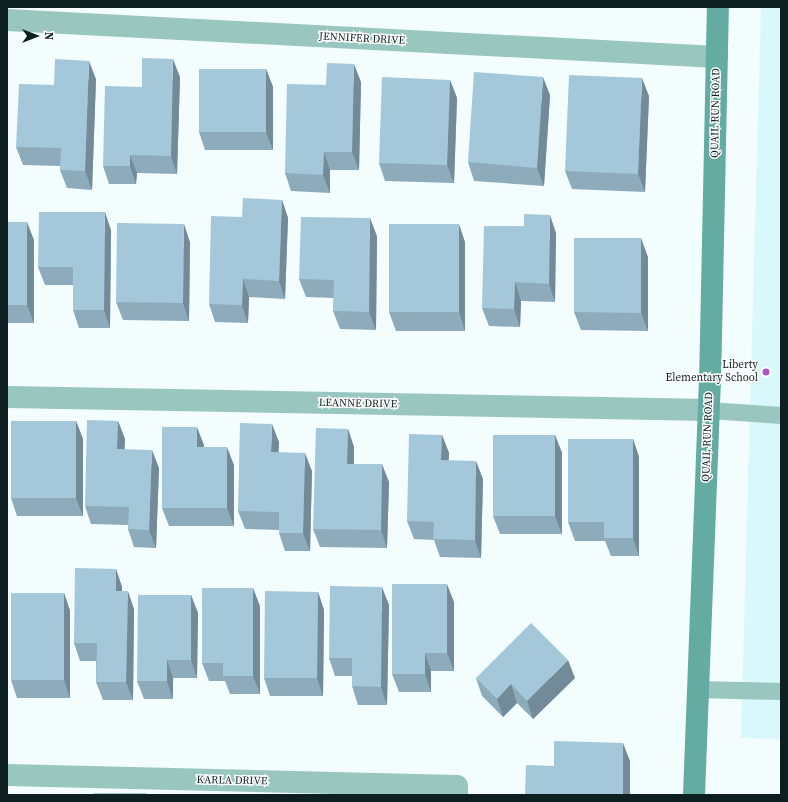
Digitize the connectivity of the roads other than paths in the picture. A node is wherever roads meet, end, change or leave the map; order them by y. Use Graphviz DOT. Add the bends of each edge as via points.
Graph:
graph roads {
  1 [pos="718,7"];
  2 [pos="7,20"];
  3 [pos="717,58"];
  4 [pos="7,397"];
  5 [pos="709,410"];
  6 [pos="781,414"];
  7 [pos="697,689"];
  8 [pos="781,691"];
  9 [pos="7,775"];
  10 [pos="457,790"];
  11 [pos="694,795"];
  1 -- 3 [label="street, QUAIL RUN ROAD"];
  2 -- 3 [label="street, JENNIFER DRIVE"];
  3 -- 5 [label="street, QUAIL RUN ROAD"];
  4 -- 5 [label="street, LEANNE DRIVE"];
  5 -- 6 [label="lane"];
  5 -- 7 [label="street, QUAIL RUN ROAD"];
  7 -- 8 [label="lane"];
  7 -- 11 [label="street, QUAIL RUN ROAD"];
  9 -- 10 [label="street, KARLA DRIVE"];
}
